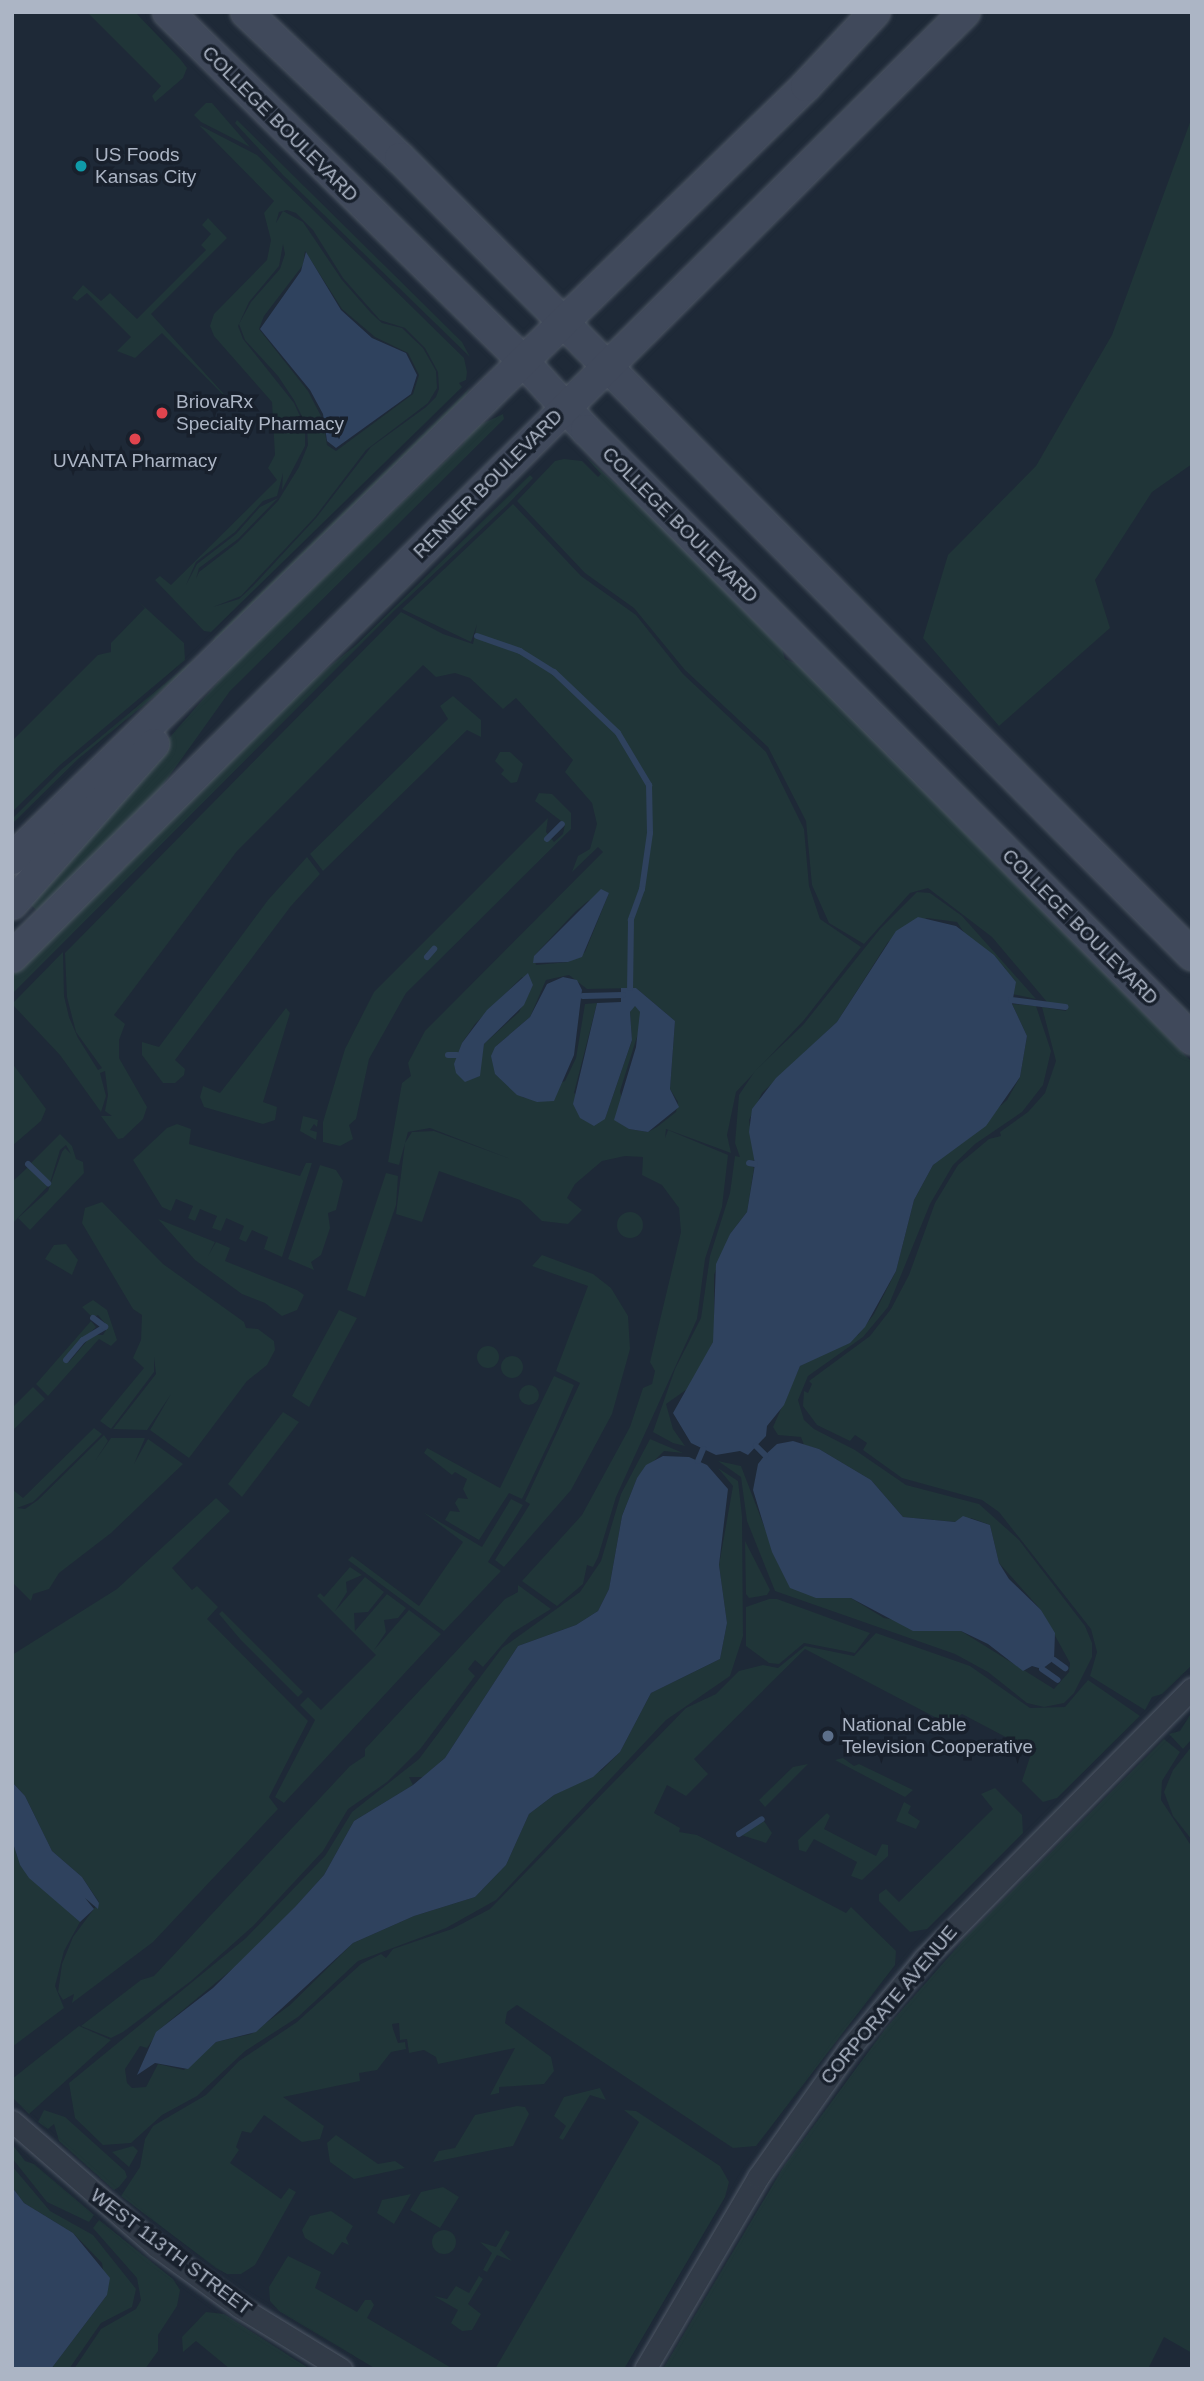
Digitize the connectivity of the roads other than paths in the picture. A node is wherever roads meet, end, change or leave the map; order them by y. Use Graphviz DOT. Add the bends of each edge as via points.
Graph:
graph roads {
  1 [pos="168,12"];
  2 [pos="246,12"];
  3 [pos="875,12"];
  4 [pos="965,12"];
  5 [pos="562,325"];
  6 [pos="524,362"];
  7 [pos="604,368"];
  8 [pos="565,406"];
  9 [pos="191,688"];
  10 [pos="12,859"];
  11 [pos="12,904"];
  12 [pos="1192,955"];
  13 [pos="12,957"];
  14 [pos="1192,1039"];
  15 [pos="1192,1688"];
  16 [pos="12,2120"];
  17 [pos="341,2369"];
  18 [pos="645,2369"];
  1 -- 6 [label="main road, COLLEGE BOULEVARD"];
  2 -- 5 [label="main road" via="400,158"];
  3 -- 5 [label="main road"];
  4 -- 7 [label="main road, RENNER BOULEVARD"];
  5 -- 6 [label="main road"];
  5 -- 7 [label="main road"];
  6 -- 8 [label="main road, COLLEGE BOULEVARD"];
  6 -- 9 [label="main road"];
  7 -- 8 [label="main road, RENNER BOULEVARD"];
  7 -- 12 [label="main road"];
  8 -- 13 [label="main road, RENNER BOULEVARD"];
  8 -- 14 [label="main road, COLLEGE BOULEVARD"];
  9 -- 10 [label="main road"];
  9 -- 11 [label="main road" via="153,746"];
  15 -- 18 [label="street, CORPORATE AVENUE" via="924,1959 848,2050 758,2177"];
  16 -- 17 [label="street, WEST 113TH STREET" via="167,2254 240,2307"];
}
